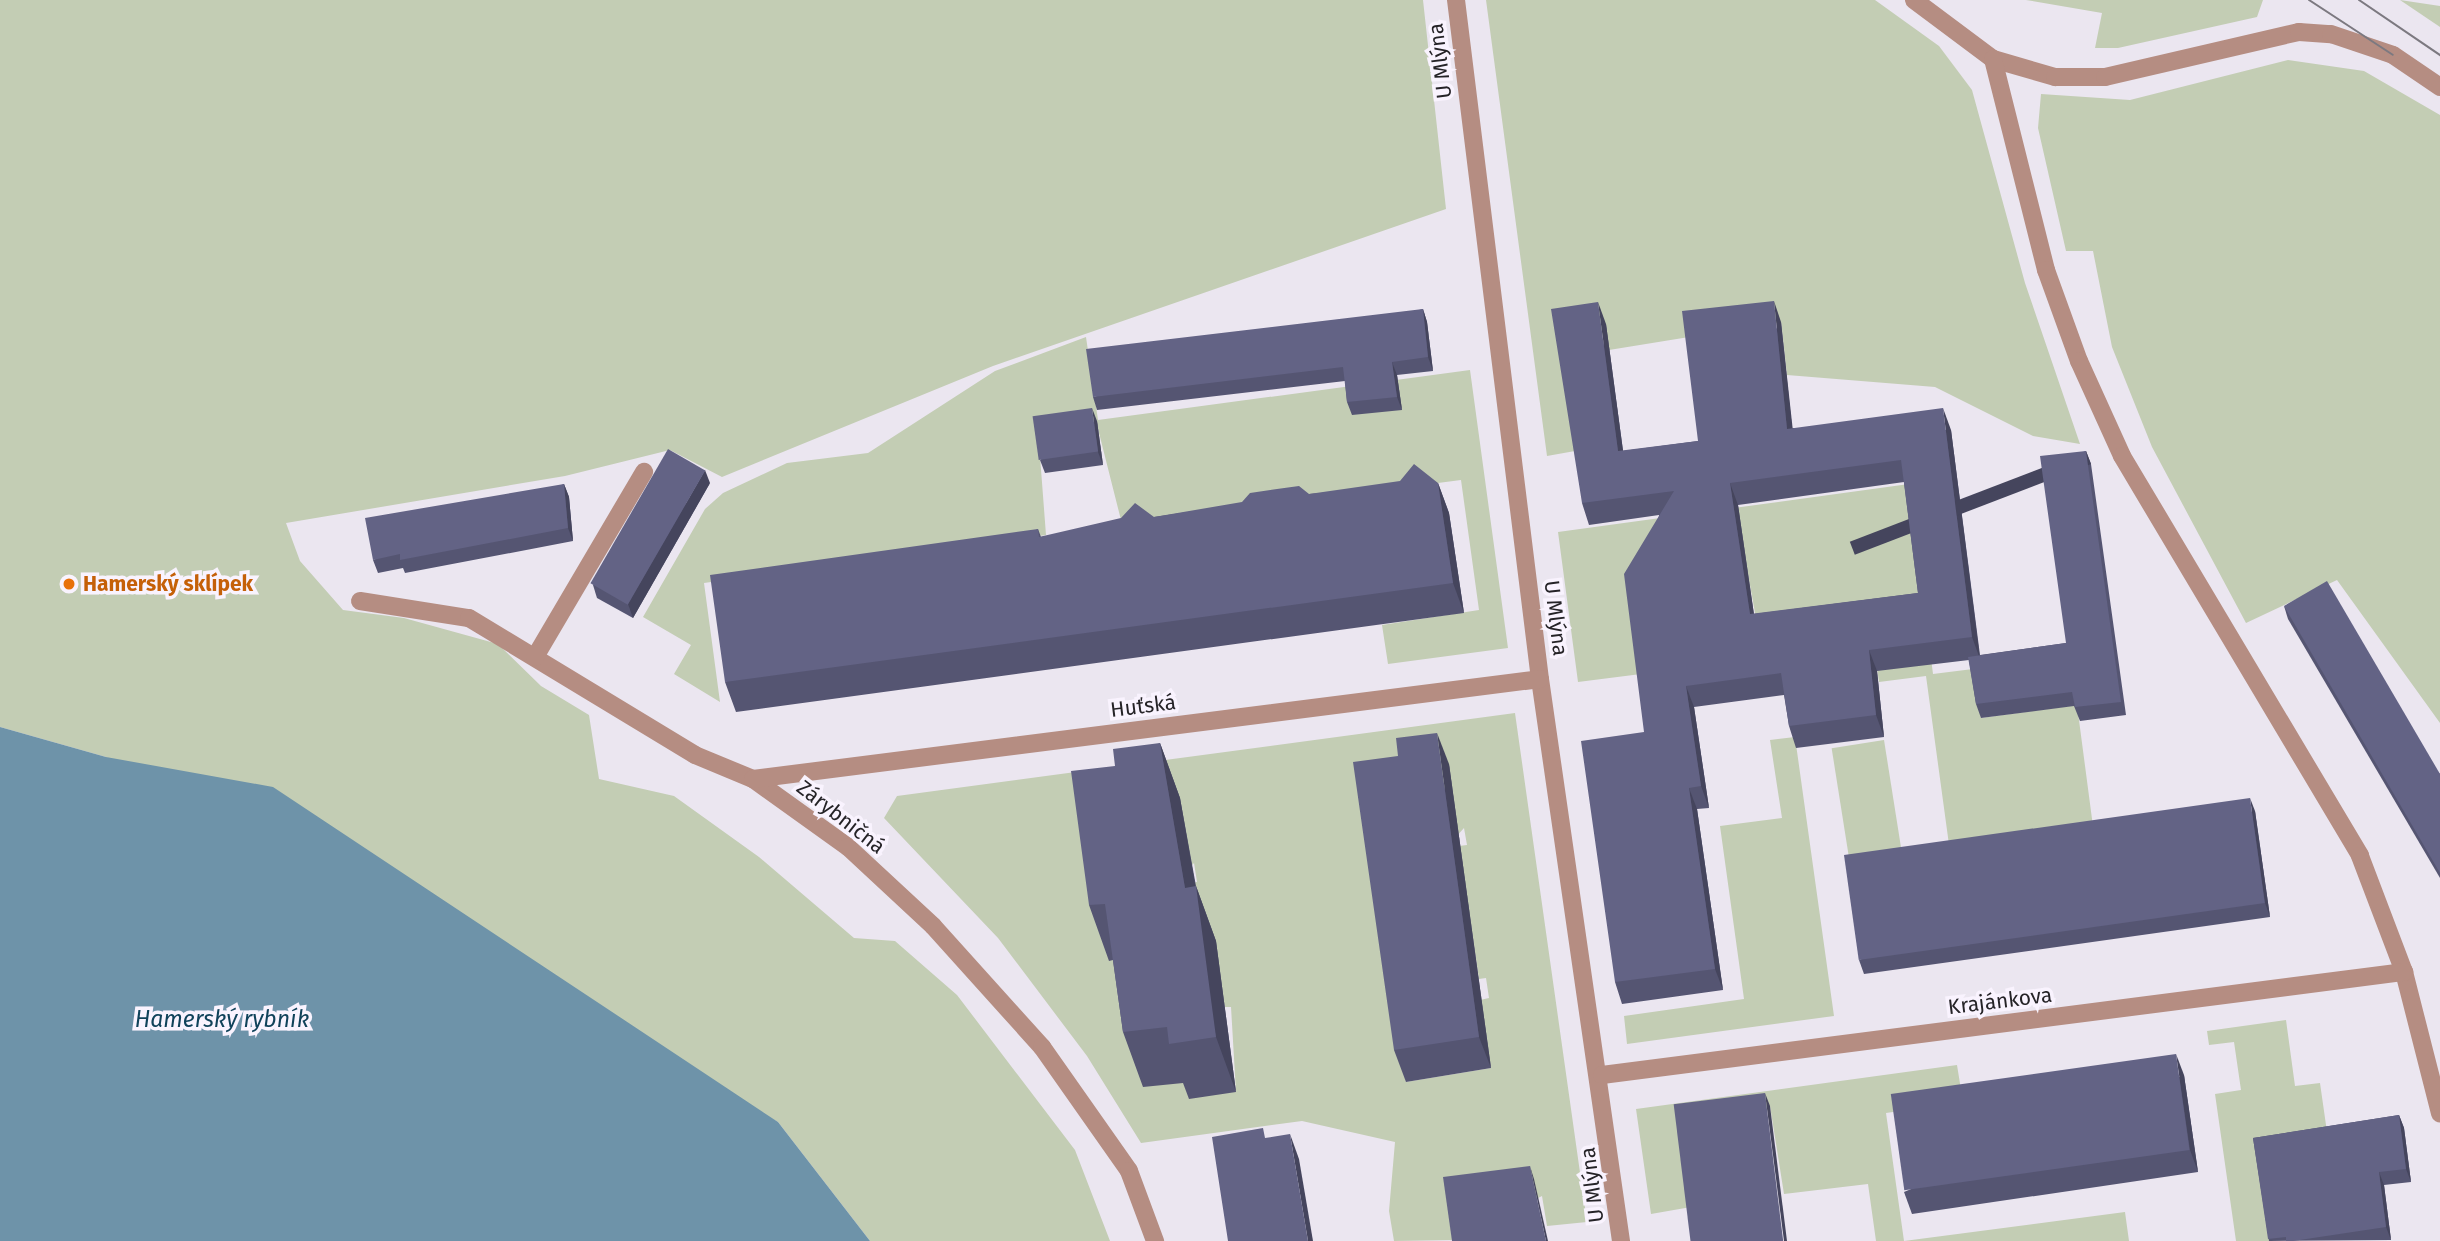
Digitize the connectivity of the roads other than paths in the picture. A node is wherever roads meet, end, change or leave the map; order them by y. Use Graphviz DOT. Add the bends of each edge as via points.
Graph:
graph roads {
  1 [pos="1456,0"];
  2 [pos="1914,0"];
  3 [pos="1993,59"];
  4 [pos="2440,87"];
  5 [pos="644,472"];
  6 [pos="360,601"];
  7 [pos="535,657"];
  8 [pos="1540,679"];
  9 [pos="752,779"];
  10 [pos="2404,971"];
  11 [pos="1602,1075"];
  12 [pos="2440,1113"];
  13 [pos="1155,1241"];
  14 [pos="1621,1241"];
  1 -- 8 [label="street, U Mlýna"];
  2 -- 3 [label="street"];
  3 -- 4 [label="street" via="2055,77 2105,77 2269,36 2309,33 2393,55"];
  3 -- 10 [label="street" via="2058,311 2090,385 2193,580 2360,856"];
  5 -- 7 [label="street"];
  6 -- 7 [label="street, Zárybničná" via="469,618"];
  7 -- 9 [label="street, Zárybničná" via="695,755"];
  8 -- 9 [label="street, Huťská"];
  8 -- 11 [label="street, U Mlýna"];
  9 -- 13 [label="street, Zárybničná" via="877,873 1042,1048 1129,1171"];
  10 -- 11 [label="street, Krajánkova"];
  10 -- 12 [label="street"];
  11 -- 14 [label="street, U Mlýna"];
}
